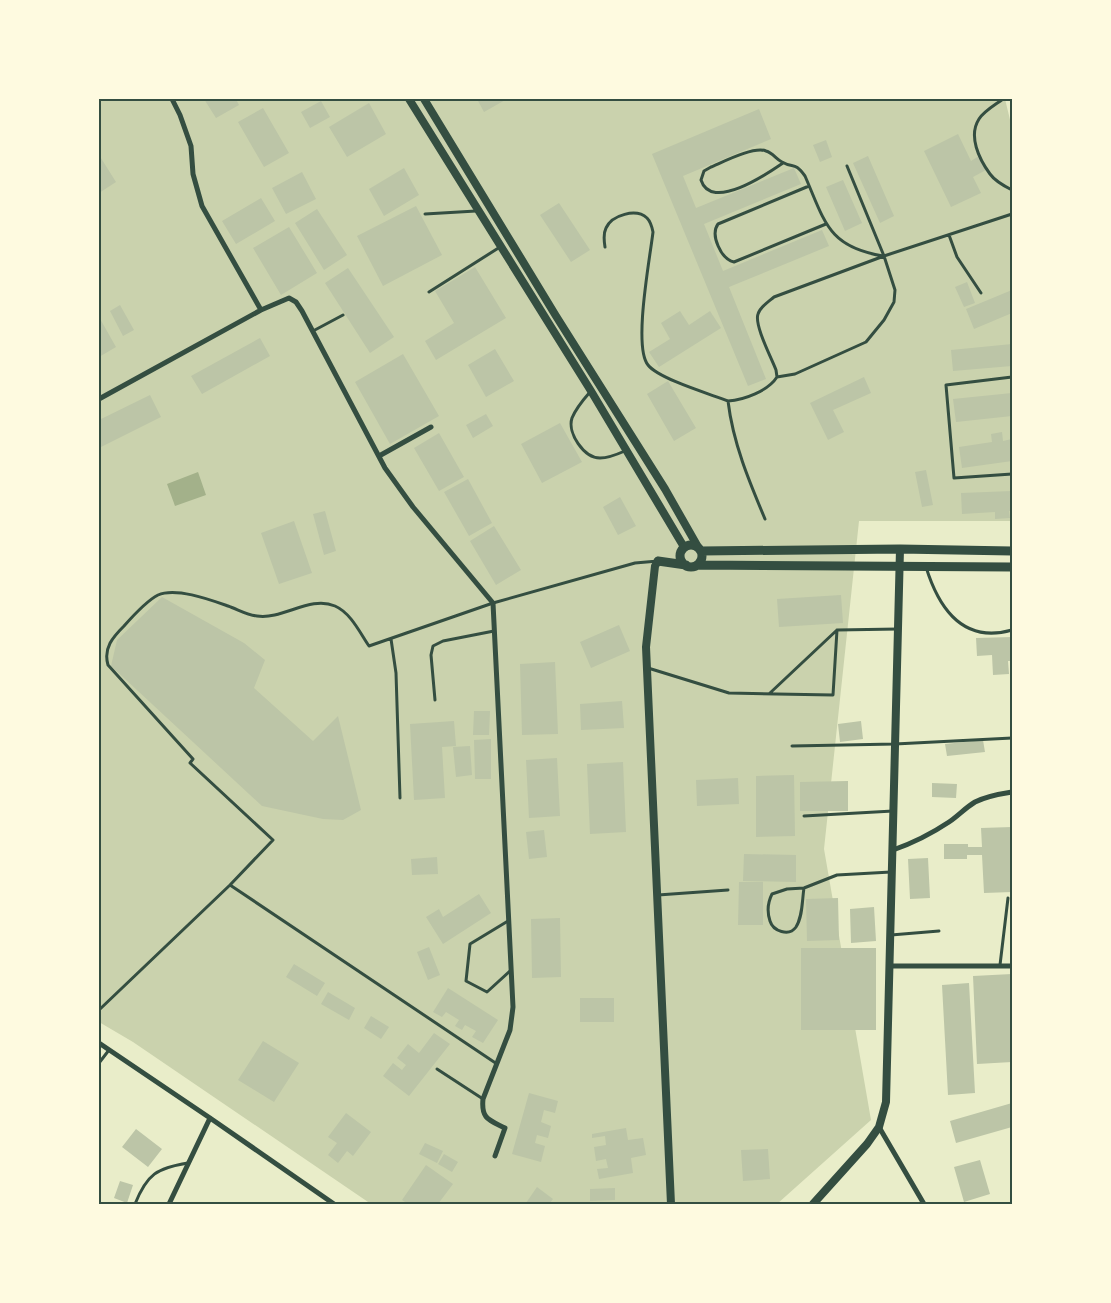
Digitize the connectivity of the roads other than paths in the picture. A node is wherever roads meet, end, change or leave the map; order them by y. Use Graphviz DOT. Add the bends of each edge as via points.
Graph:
graph roads {
  1 [pos="172,99"];
  2 [pos="409,99"];
  3 [pos="424,99"];
  4 [pos="1002,99"];
  5 [pos="783,163"];
  6 [pos="847,166"];
  7 [pos="809,186"];
  8 [pos="1012,192"];
  9 [pos="479,210"];
  10 [pos="424,214"];
  11 [pos="1012,214"];
  12 [pos="826,224"];
  13 [pos="949,235"];
  14 [pos="500,247"];
  15 [pos="605,247"];
  16 [pos="884,256"];
  17 [pos="429,292"];
  18 [pos="981,293"];
  19 [pos="261,310"];
  20 [pos="342,315"];
  21 [pos="313,331"];
  22 [pos="777,377"];
  23 [pos="1012,377"];
  24 [pos="591,391"];
  25 [pos="99,398"];
  26 [pos="728,401"];
  27 [pos="431,427"];
  28 [pos="627,450"];
  29 [pos="379,456"];
  30 [pos="1012,474"];
  31 [pos="765,519"];
  32 [pos="683,549"];
  33 [pos="699,549"];
  34 [pos="900,550"];
  35 [pos="1012,551"];
  36 [pos="658,560"];
  37 [pos="686,565"];
  38 [pos="696,565"];
  39 [pos="900,566"];
  40 [pos="925,566"];
  41 [pos="1012,568"];
  42 [pos="493,603"];
  43 [pos="898,629"];
  44 [pos="836,630"];
  45 [pos="1012,630"];
  46 [pos="495,631"];
  47 [pos="391,639"];
  48 [pos="647,667"];
  49 [pos="770,694"];
  50 [pos="435,700"];
  51 [pos="1012,738"];
  52 [pos="895,744"];
  53 [pos="792,746"];
  54 [pos="1012,792"];
  55 [pos="400,798"];
  56 [pos="894,811"];
  57 [pos="804,816"];
  58 [pos="893,850"];
  59 [pos="892,872"];
  60 [pos="230,885"];
  61 [pos="804,888"];
  62 [pos="728,890"];
  63 [pos="657,895"];
  64 [pos="1008,898"];
  65 [pos="509,921"];
  66 [pos="940,931"];
  67 [pos="891,935"];
  68 [pos="1000,965"];
  69 [pos="890,966"];
  70 [pos="1012,966"];
  71 [pos="512,970"];
  72 [pos="99,1010"];
  73 [pos="99,1043"];
  74 [pos="109,1050"];
  75 [pos="99,1063"];
  76 [pos="497,1064"];
  77 [pos="437,1069"];
  78 [pos="483,1099"];
  79 [pos="210,1118"];
  80 [pos="880,1127"];
  81 [pos="495,1156"];
  82 [pos="189,1163"];
  83 [pos="135,1204"];
  84 [pos="169,1204"];
  85 [pos="334,1204"];
  86 [pos="670,1204"];
  87 [pos="813,1204"];
  88 [pos="924,1204"];
  1 -- 19 [label="street" via="191,146 193,174 202,206"];
  2 -- 9 [label="street"];
  3 -- 33 [label="street"];
  4 -- 8 [label="lane" via="980,117 974,136 976,148 990,174"];
  5 -- 5 [label="lane" via="762,177 730,191 708,191 701,180 710,167 755,150 767,151"];
  5 -- 7 [label="lane" via="796,166"];
  6 -- 16 [label="lane"];
  7 -- 12 [label="lane"];
  7 -- 12 [label="lane" via="718,224 715,232 718,246 726,258 734,262"];
  9 -- 10 [label="lane"];
  9 -- 14 [label="street"];
  11 -- 13 [label="lane"];
  12 -- 16 [label="lane" via="844,243 857,250"];
  13 -- 16 [label="lane"];
  13 -- 18 [label="lane" via="957,257"];
  14 -- 17 [label="lane"];
  14 -- 24 [label="street"];
  15 -- 26 [label="lane" via="606,227 625,214 635,213 652,224 641,333 642,353 648,365 663,376"];
  16 -- 22 [label="lane" via="895,296 873,335 866,342 807,369"];
  16 -- 22 [label="lane" via="774,297 762,308 757,315 758,323"];
  19 -- 21 [label="street" via="289,298 296,302"];
  19 -- 25 [label="street"];
  20 -- 21 [label="lane"];
  21 -- 29 [label="street"];
  22 -- 26 [label="lane" via="772,385"];
  23 -- 30 [label="lane" via="946,385 954,478"];
  24 -- 28 [label="street"];
  24 -- 28 [label="lane" via="572,417 575,438 584,450 598,458"];
  26 -- 31 [label="lane" via="730,424 738,450"];
  27 -- 29 [label="street"];
  28 -- 32 [label="street"];
  29 -- 42 [label="street" via="413,507"];
  32 -- 33 [label="main road" via="691,545"];
  32 -- 36 [label="main road"];
  32 -- 37 [label="main road" via="681,560"];
  33 -- 34 [label="main road"];
  33 -- 38 [label="main road" via="701,560"];
  34 -- 35 [label="main road"];
  34 -- 39 [label="street"];
  36 -- 37 [label="main road"];
  36 -- 42 [label="lane" via="636,563"];
  36 -- 48 [label="street" via="648,618"];
  37 -- 38 [label="main road"];
  38 -- 39 [label="main road"];
  39 -- 40 [label="main road"];
  39 -- 43 [label="street"];
  40 -- 41 [label="main road"];
  40 -- 45 [label="lane" via="936,595 958,622 977,631 999,633"];
  42 -- 46 [label="street"];
  42 -- 47 [label="lane"];
  43 -- 44 [label="lane"];
  43 -- 52 [label="street"];
  44 -- 49 [label="lane"];
  44 -- 49 [label="lane" via="833,696"];
  46 -- 50 [label="lane" via="443,641 433,646"];
  46 -- 65 [label="street"];
  47 -- 55 [label="lane" via="396,673"];
  47 -- 60 [label="lane" via="369,646 356,626 334,606 320,604 272,616 257,616 190,594 168,593 158,595 112,639 107,649 108,665 194,759 190,763 272,840"];
  48 -- 49 [label="lane" via="729,693"];
  48 -- 63 [label="street"];
  51 -- 52 [label="lane"];
  52 -- 53 [label="lane"];
  52 -- 56 [label="street"];
  54 -- 58 [label="street" via="992,795 974,803 929,834"];
  56 -- 57 [label="lane"];
  56 -- 58 [label="street"];
  58 -- 59 [label="street"];
  59 -- 61 [label="lane" via="837,875"];
  59 -- 67 [label="street"];
  60 -- 72 [label="lane"];
  60 -- 76 [label="lane"];
  61 -- 61 [label="lane" via="796,927 789,932 778,930 770,922 768,906 772,894"];
  62 -- 63 [label="lane"];
  63 -- 86 [label="street"];
  64 -- 68 [label="lane"];
  65 -- 71 [label="street"];
  65 -- 71 [label="lane" via="470,944 466,981 487,992"];
  66 -- 67 [label="lane"];
  67 -- 69 [label="street"];
  68 -- 69 [label="street"];
  68 -- 70 [label="street"];
  69 -- 80 [label="street" via="886,1102"];
  71 -- 76 [label="street" via="512,1020"];
  73 -- 74 [label="street"];
  74 -- 75 [label="lane"];
  74 -- 79 [label="street"];
  76 -- 78 [label="street"];
  77 -- 78 [label="lane"];
  78 -- 81 [label="street" via="484,1116 505,1128"];
  79 -- 82 [label="street"];
  79 -- 85 [label="street"];
  80 -- 87 [label="street"];
  80 -- 88 [label="street"];
  82 -- 83 [label="lane" via="166,1167 150,1177"];
  82 -- 84 [label="street"];
}
